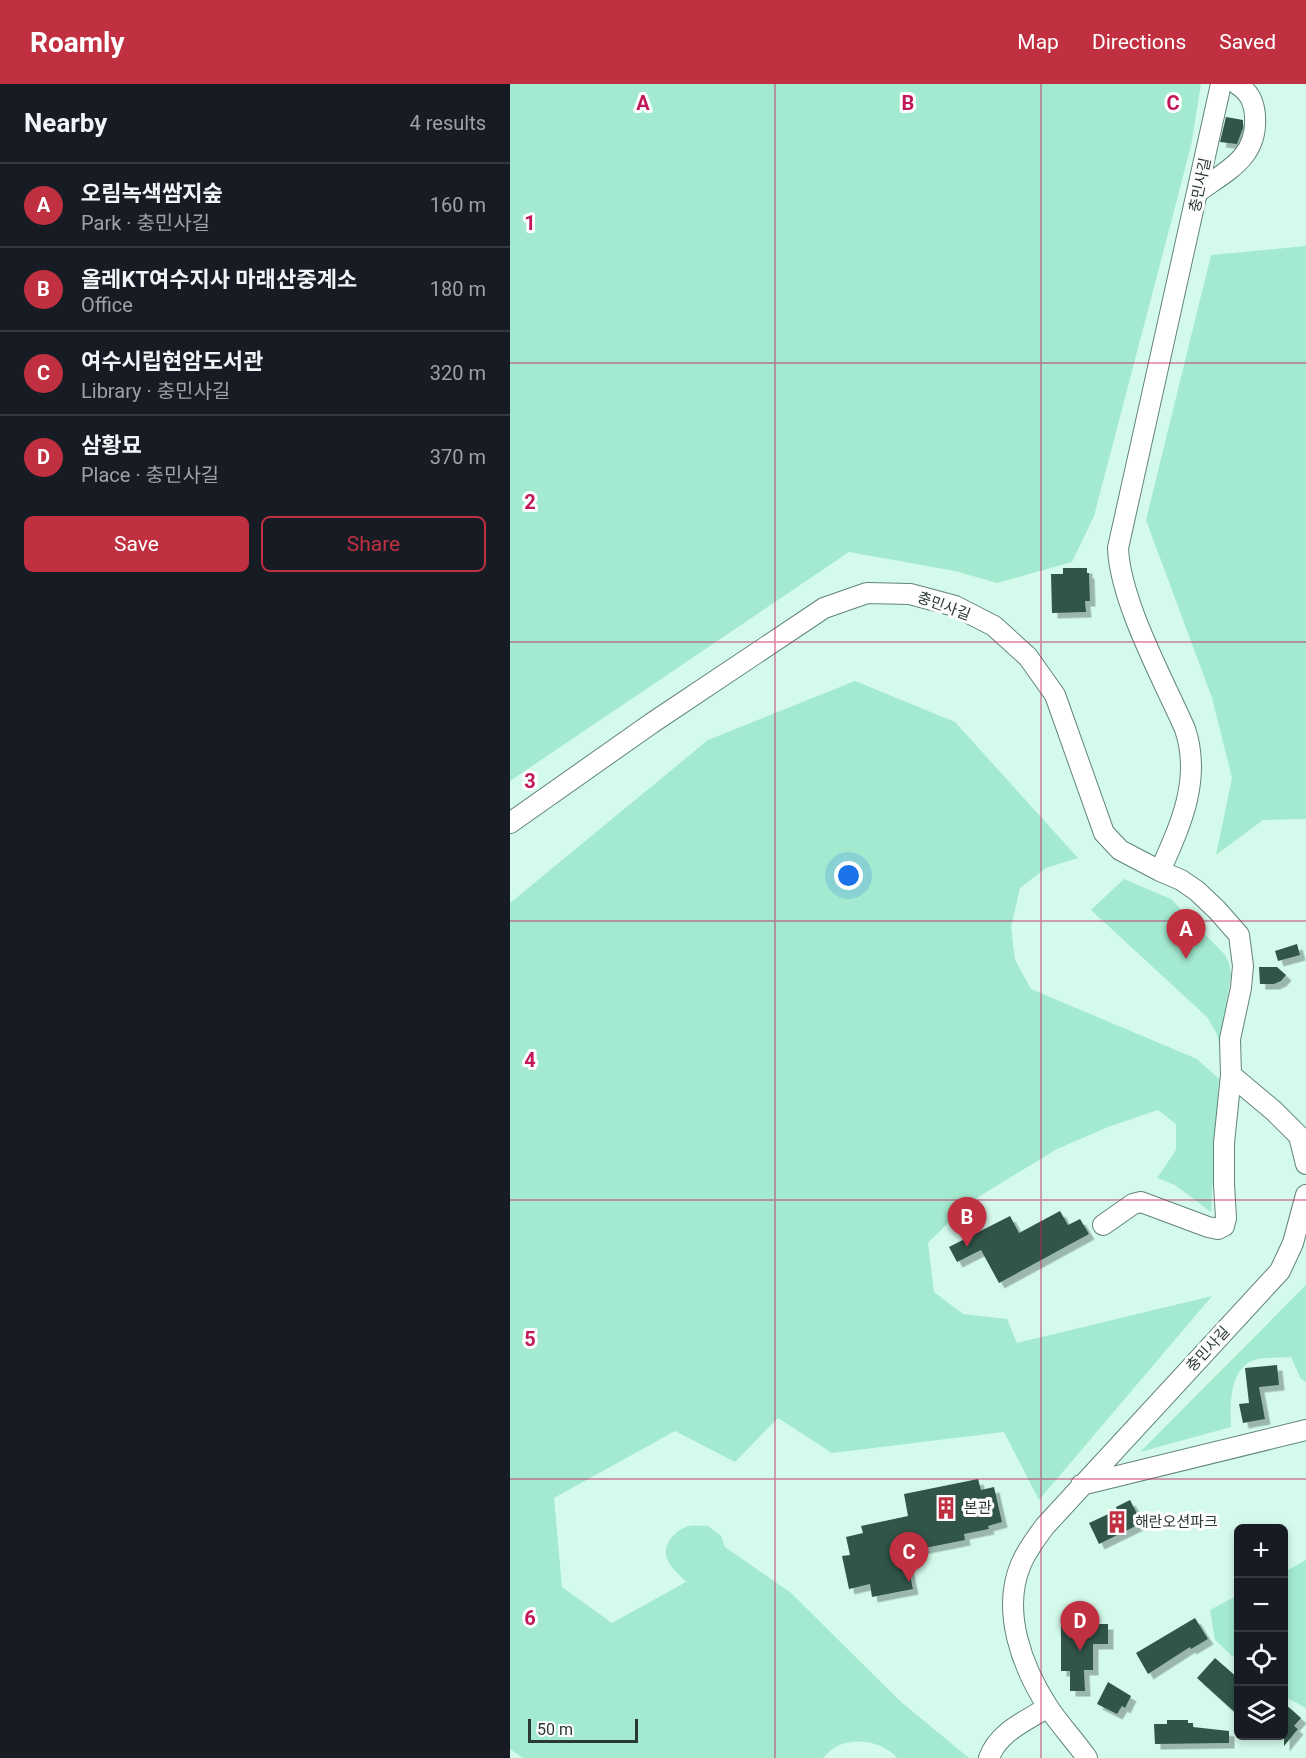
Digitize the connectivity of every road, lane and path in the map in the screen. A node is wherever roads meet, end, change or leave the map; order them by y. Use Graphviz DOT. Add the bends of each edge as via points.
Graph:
graph roads {
  1 [pos="1221,84"];
  2 [pos="1237,84"];
  3 [pos="1199,191"];
  4 [pos="510,823"];
  5 [pos="1160,871"];
  6 [pos="1231,1075"];
  7 [pos="1306,1164"];
  8 [pos="1306,1196"];
  9 [pos="1103,1225"];
  10 [pos="1306,1430"];
  11 [pos="1081,1485"];
  12 [pos="1048,1707"];
  13 [pos="989,1758"];
  14 [pos="1088,1758"];
  1 -- 3 [label="street, 충민사길"];
  2 -- 3 [label="street" via="1247,92 1254,110 1251,146 1239,162"];
  3 -- 5 [label="street, 충민사길" via="1118,548 1131,602 1191,749 1191,779 1185,808"];
  4 -- 5 [label="street, 충민사길" via="824,608 867,593 910,594 955,606 994,626 1028,657 1055,695 1104,833 1120,850"];
  5 -- 6 [label="street, 충민사길" via="1197,891 1239,935 1244,966 1230,1039"];
  6 -- 7 [label="street" via="1299,1136"];
  6 -- 9 [label="street, 충민사길" via="1224,1143 1224,1226 1208,1227 1141,1202"];
  8 -- 11 [label="street, 충민사길" via="1293,1244 1280,1271"];
  10 -- 11 [label="street"];
  11 -- 12 [label="street, 충민사길" via="1028,1550 1014,1587 1019,1644 1032,1680"];
  12 -- 13 [label="street" via="1004,1735"];
  12 -- 14 [label="street, 충민사길"];
}
